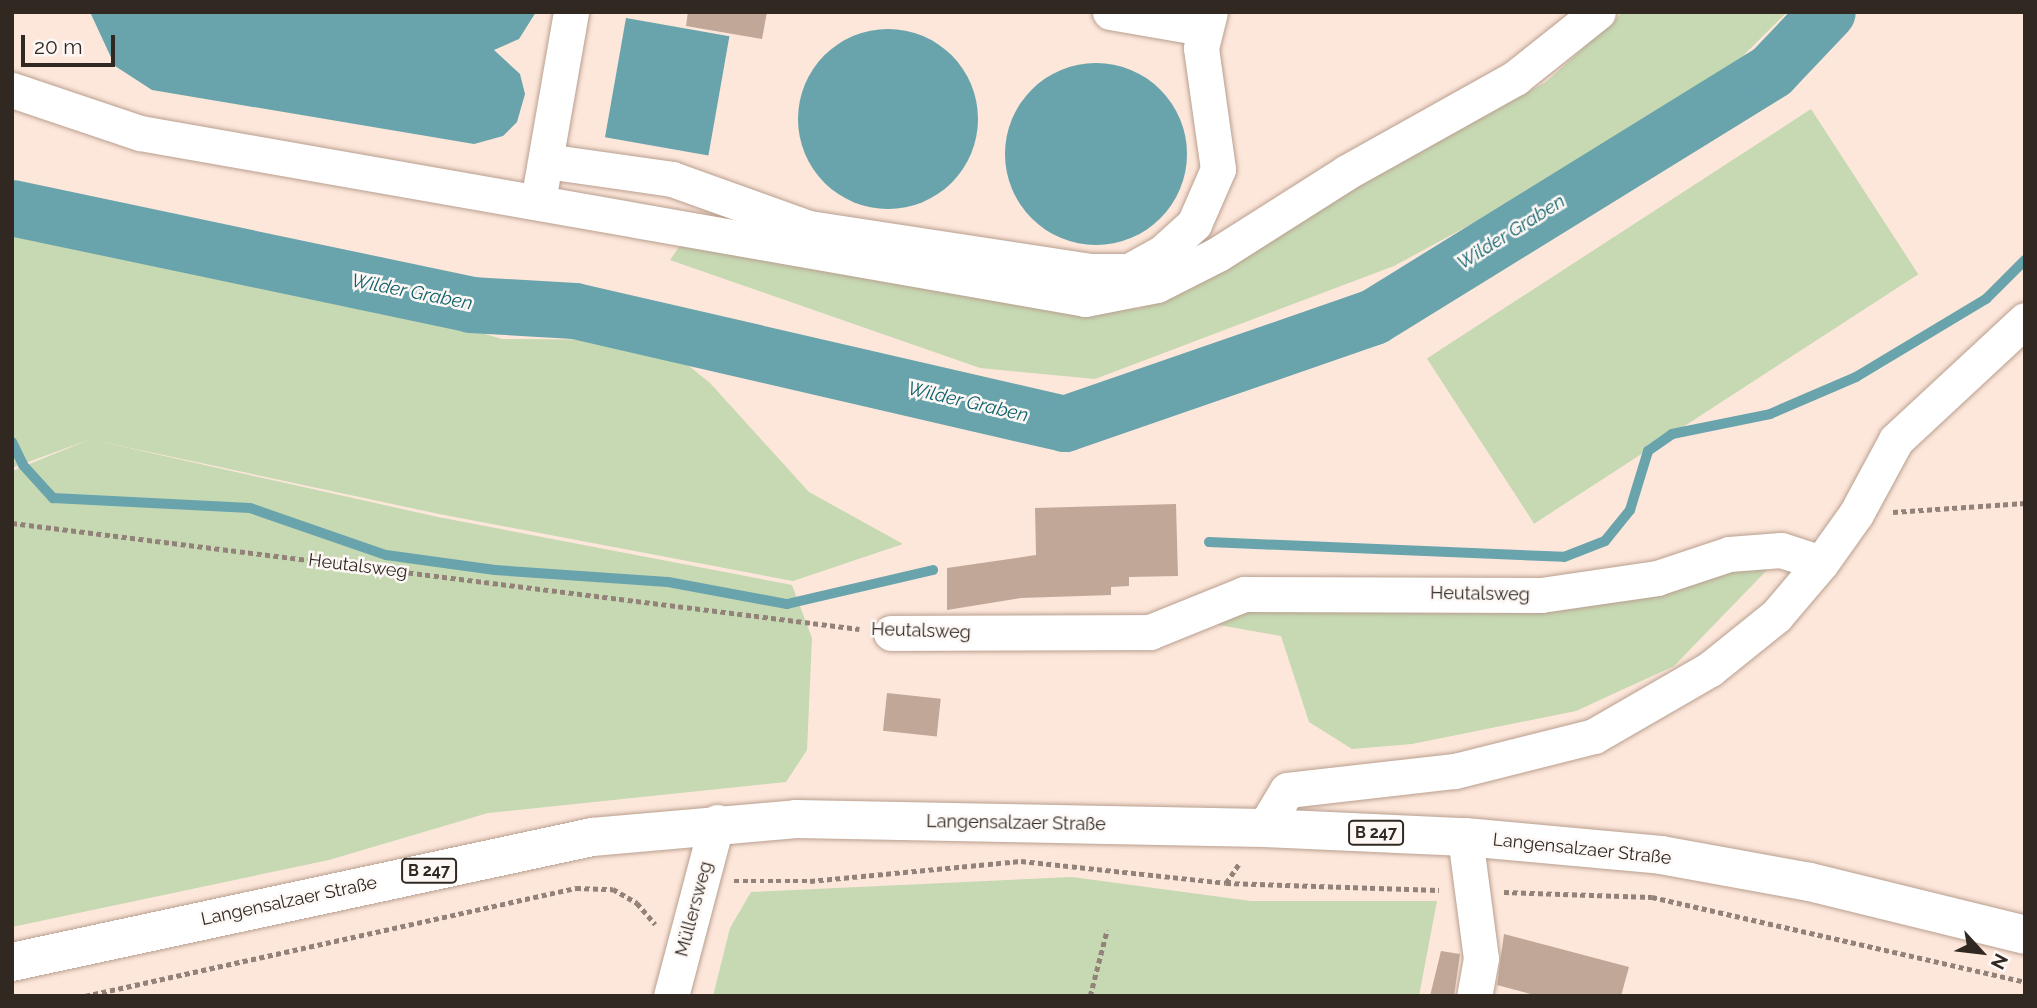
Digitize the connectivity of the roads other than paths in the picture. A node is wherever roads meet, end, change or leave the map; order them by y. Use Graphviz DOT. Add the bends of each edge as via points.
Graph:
graph roads {
  1 [pos="571,12"];
  2 [pos="1110,12"];
  3 [pos="1598,12"];
  4 [pos="1206,20"];
  5 [pos="12,90"];
  6 [pos="545,161"];
  7 [pos="539,202"];
  8 [pos="2025,320"];
  9 [pos="1821,563"];
  10 [pos="891,633"];
  11 [pos="717,822"];
  12 [pos="1264,828"];
  13 [pos="1465,837"];
  14 [pos="2025,936"];
  15 [pos="12,962"];
  16 [pos="671,996"];
  17 [pos="1474,996"];
  1 -- 6 [label="street"];
  2 -- 4 [label="street"];
  3 -- 7 [label="street" via="1515,78 1358,165 1218,254 1157,285 1085,299"];
  4 -- 6 [label="street" via="1218,169 1194,224 1163,252 1129,271 1091,271 809,228 672,179"];
  5 -- 7 [label="street" via="140,133"];
  6 -- 7 [label="street"];
  8 -- 9 [label="street" via="1896,440 1856,514"];
  9 -- 10 [label="street, Heutalsweg" via="1780,550 1728,554 1657,578 1541,595 1244,594 1150,632"];
  9 -- 12 [label="street" via="1776,616 1710,669 1594,736 1455,771 1287,790"];
  11 -- 12 [label="main road, Langensalzaer Straße / B 247" via="796,819"];
  11 -- 15 [label="main road, Langensalzaer Straße / B 247" via="592,837"];
  11 -- 16 [label="street, Müllersweg"];
  12 -- 13 [label="main road, Langensalzaer Straße / B 247"];
  13 -- 14 [label="main road, Langensalzaer Straße / B 247" via="1661,855 1810,882"];
  13 -- 17 [label="street" via="1481,958"];
}
